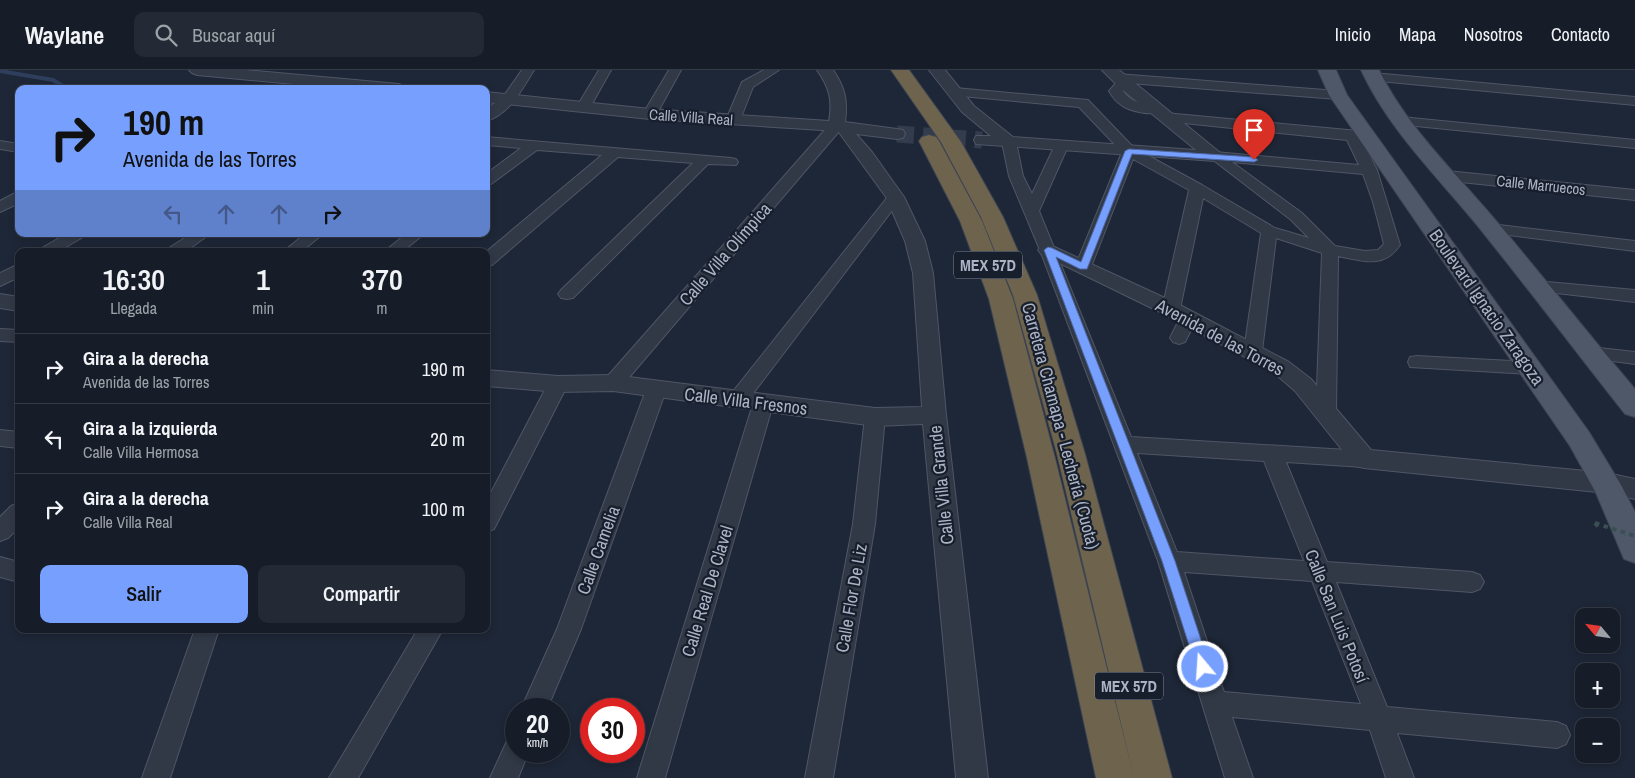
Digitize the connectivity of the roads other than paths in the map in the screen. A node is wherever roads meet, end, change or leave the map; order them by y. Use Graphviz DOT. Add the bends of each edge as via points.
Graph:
graph roads {
  1 [pos="197,70"];
  2 [pos="528,70"];
  3 [pos="605,70"];
  4 [pos="675,70"];
  5 [pos="773,70"];
  6 [pos="826,70"];
  7 [pos="937,70"];
  8 [pos="1326,70"];
  9 [pos="237,71"];
  10 [pos="893,73"];
  11 [pos="1372,74"];
  12 [pos="1116,77"];
  13 [pos="363,85"];
  14 [pos="955,92"];
  15 [pos="1338,95"];
  16 [pos="490,98"];
  17 [pos="508,100"];
  18 [pos="1635,101"];
  19 [pos="583,108"];
  20 [pos="1161,113"];
  21 [pos="490,114"];
  22 [pos="650,114"];
  23 [pos="733,120"];
  24 [pos="1401,121"];
  25 [pos="840,127"];
  26 [pos="896,134"];
  27 [pos="1359,135"];
  28 [pos="982,140"];
  29 [pos="490,141"];
  30 [pos="1009,142"];
  31 [pos="1635,144"];
  32 [pos="0,145"];
  33 [pos="533,146"];
  34 [pos="1061,146"];
  35 [pos="15,147"];
  36 [pos="1129,151"];
  37 [pos="614,153"];
  38 [pos="1215,156"];
  39 [pos="703,161"];
  40 [pos="731,162"];
  41 [pos="1370,170"];
  42 [pos="1447,176"];
  43 [pos="490,178"];
  44 [pos="1197,188"];
  45 [pos="1635,195"];
  46 [pos="895,197"];
  47 [pos="15,198"];
  48 [pos="0,207"];
  49 [pos="1032,210"];
  50 [pos="1491,229"];
  51 [pos="1269,231"];
  52 [pos="72,237"];
  53 [pos="197,237"];
  54 [pos="310,237"];
  55 [pos="412,237"];
  56 [pos="1635,246"];
  57 [pos="53,248"];
  58 [pos="180,248"];
  59 [pos="296,248"];
  60 [pos="397,248"];
  61 [pos="1048,250"];
  62 [pos="1330,250"];
  63 [pos="490,258"];
  64 [pos="1083,267"];
  65 [pos="15,272"];
  66 [pos="0,281"];
  67 [pos="1536,286"];
  68 [pos="567,294"];
  69 [pos="1635,296"];
  70 [pos="0,301"];
  71 [pos="15,303"];
  72 [pos="1180,313"];
  73 [pos="0,335"];
  74 [pos="15,336"];
  75 [pos="1179,338"];
  76 [pos="1253,351"];
  77 [pos="1590,353"];
  78 [pos="1635,358"];
  79 [pos="1417,362"];
  80 [pos="1529,368"];
  81 [pos="490,378"];
  82 [pos="613,383"];
  83 [pos="558,384"];
  84 [pos="656,390"];
  85 [pos="738,399"];
  86 [pos="763,404"];
  87 [pos="1635,407"];
  88 [pos="1326,414"];
  89 [pos="934,415"];
  90 [pos="875,417"];
  91 [pos="0,438"];
  92 [pos="15,440"];
  93 [pos="1123,444"];
  94 [pos="1272,454"];
  95 [pos="1364,459"];
  96 [pos="1607,483"];
  97 [pos="1635,489"];
  98 [pos="492,499"];
  99 [pos="15,516"];
  100 [pos="0,532"];
  101 [pos="1635,550"];
  102 [pos="1169,561"];
  103 [pos="0,567"];
  104 [pos="15,571"];
  105 [pos="1318,571"];
  106 [pos="1472,582"];
  107 [pos="206,633"];
  108 [pos="427,633"];
  109 [pos="539,698"];
  110 [pos="1215,703"];
  111 [pos="1379,718"];
  112 [pos="1557,735"];
  113 [pos="510,763"];
  114 [pos="156,778"];
  115 [pos="343,778"];
  116 [pos="504,778"];
  117 [pos="651,778"];
  118 [pos="819,778"];
  119 [pos="972,778"];
  120 [pos="1115,778"];
  121 [pos="1153,778"];
  122 [pos="1239,778"];
  123 [pos="1400,778"];
  1 -- 9 [label="street"];
  2 -- 17 [label="street"];
  3 -- 19 [label="street"];
  4 -- 22 [label="street"];
  5 -- 23 [label="street" via="747,85"];
  6 -- 25 [label="street" via="834,82 840,102"];
  7 -- 14 [label="street"];
  8 -- 15 [label="main road, Boulevard Ignacio Zaragoza"];
  9 -- 13 [label="street"];
  10 -- 120 [label="highway, Carretera Chamapa - Lechería (Cuota) / MEX 57D" via="971,221 1001,298"];
  10 -- 121 [label="highway, Carretera Chamapa - Lechería (Cuota) / MEX 57D" via="951,142 992,217 1025,295 1071,454"];
  11 -- 18 [label="street"];
  11 -- 24 [label="main road"];
  12 -- 15 [label="street"];
  12 -- 20 [label="street"];
  14 -- 30 [label="street" via="983,122"];
  14 -- 36 [label="street" via="1083,104"];
  15 -- 27 [label="main road, Boulevard Ignacio Zaragoza"];
  16 -- 17 [label="street, Calle Villa Real"];
  17 -- 19 [label="street, Calle Villa Real"];
  17 -- 21 [label="street"];
  19 -- 22 [label="street, Calle Villa Real"];
  20 -- 27 [label="street"];
  20 -- 38 [label="street"];
  22 -- 23 [label="street, Calle Villa Real"];
  23 -- 25 [label="street, Calle Villa Real"];
  24 -- 31 [label="street"];
  24 -- 42 [label="main road"];
  25 -- 26 [label="street, Calle Villa Real"];
  25 -- 46 [label="street, Calle Villa Grande" via="866,156"];
  25 -- 82 [label="street, Calle Villa Olímpica"];
  27 -- 41 [label="street"];
  27 -- 80 [label="main road, Boulevard Ignacio Zaragoza"];
  28 -- 30 [label="street"];
  29 -- 33 [label="street"];
  30 -- 34 [label="street"];
  30 -- 49 [label="street" via="1016,176"];
  32 -- 35 [label="street"];
  33 -- 37 [label="street"];
  33 -- 43 [label="street"];
  34 -- 36 [label="street"];
  34 -- 49 [label="street"];
  36 -- 38 [label="street"];
  36 -- 44 [label="street"];
  36 -- 64 [label="street"];
  37 -- 39 [label="street"];
  37 -- 63 [label="street"];
  38 -- 41 [label="street"];
  38 -- 62 [label="street" via="1296,216"];
  39 -- 40 [label="street"];
  39 -- 68 [label="street"];
  41 -- 62 [label="street" via="1383,205 1392,245 1383,255 1374,257"];
  42 -- 45 [label="street, Calle Marruecos"];
  42 -- 50 [label="main road"];
  44 -- 51 [label="street"];
  44 -- 72 [label="street"];
  46 -- 85 [label="street"];
  46 -- 89 [label="street, Calle Villa Grande" via="915,241 923,273"];
  47 -- 48 [label="street"];
  49 -- 61 [label="street"];
  50 -- 56 [label="street"];
  50 -- 67 [label="main road"];
  51 -- 62 [label="street"];
  51 -- 76 [label="street"];
  52 -- 57 [label="street"];
  53 -- 58 [label="street"];
  54 -- 59 [label="street"];
  55 -- 60 [label="street"];
  61 -- 64 [label="street, Avenida de las Torres"];
  61 -- 93 [label="street"];
  62 -- 88 [label="street"];
  64 -- 72 [label="street, Avenida de las Torres"];
  65 -- 66 [label="street"];
  67 -- 69 [label="street"];
  67 -- 77 [label="main road"];
  70 -- 71 [label="street"];
  72 -- 75 [label="street"];
  72 -- 76 [label="street, Avenida de las Torres"];
  73 -- 74 [label="street"];
  76 -- 88 [label="street, Avenida de las Torres" via="1282,367 1303,385"];
  77 -- 78 [label="street"];
  77 -- 87 [label="main road"];
  79 -- 80 [label="street"];
  80 -- 96 [label="main road, Boulevard Ignacio Zaragoza"];
  81 -- 83 [label="street, Calle Villa Fresnos"];
  82 -- 83 [label="street, Calle Villa Fresnos"];
  82 -- 84 [label="street, Calle Villa Fresnos"];
  83 -- 98 [label="street"];
  84 -- 85 [label="street, Calle Villa Fresnos"];
  84 -- 109 [label="street, Calle Camelia" via="569,629"];
  85 -- 86 [label="street, Calle Villa Fresnos"];
  86 -- 90 [label="street, Calle Villa Fresnos"];
  86 -- 117 [label="street, Calle Real De Clavel"];
  88 -- 95 [label="street, Avenida de las Torres"];
  89 -- 90 [label="street, Calle Villa Fresnos"];
  89 -- 119 [label="street, Calle Villa Grande"];
  90 -- 118 [label="street, Calle Flor De Liz" via="864,524"];
  91 -- 92 [label="street"];
  93 -- 94 [label="street"];
  93 -- 102 [label="street"];
  94 -- 95 [label="street"];
  94 -- 105 [label="street, Calle San Luis Potosí"];
  95 -- 96 [label="street"];
  96 -- 97 [label="street"];
  96 -- 101 [label="main road, Boulevard Ignacio Zaragoza"];
  99 -- 100 [label="street"];
  102 -- 105 [label="street"];
  102 -- 110 [label="street"];
  103 -- 104 [label="street"];
  105 -- 106 [label="street"];
  105 -- 111 [label="street, Calle San Luis Potosí"];
  107 -- 114 [label="street"];
  108 -- 115 [label="street"];
  110 -- 111 [label="street"];
  110 -- 122 [label="street"];
  111 -- 112 [label="street"];
  111 -- 123 [label="street, Calle San Luis Potosí"];
  113 -- 116 [label="street"];
}
